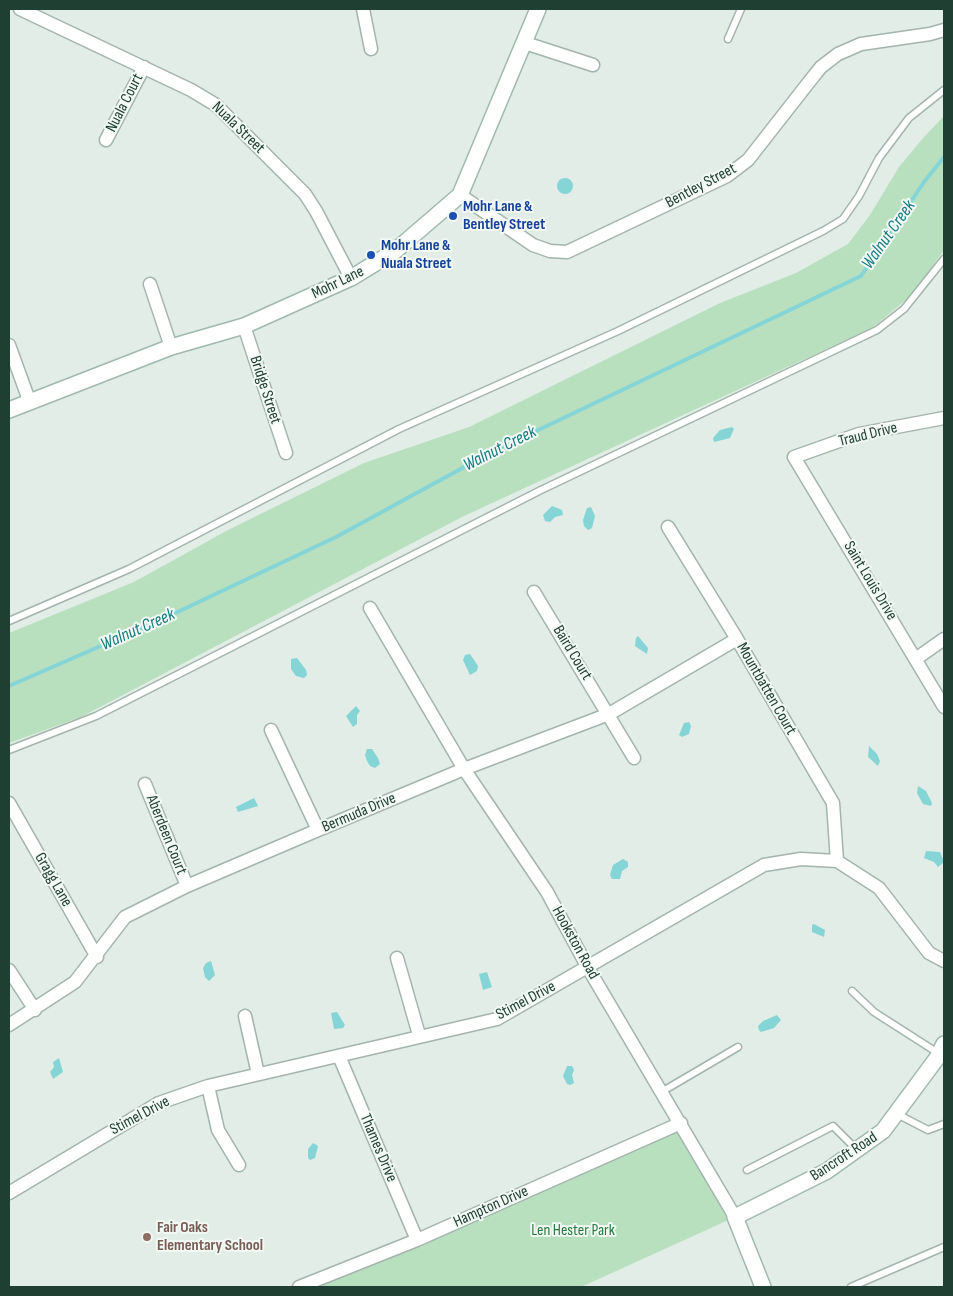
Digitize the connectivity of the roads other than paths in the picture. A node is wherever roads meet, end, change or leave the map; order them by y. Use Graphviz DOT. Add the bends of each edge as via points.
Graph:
graph roads {
  1 [pos="20,9"];
  2 [pos="363,9"];
  3 [pos="538,9"];
  4 [pos="741,9"];
  5 [pos="40,13"];
  6 [pos="944,30"];
  7 [pos="728,39"];
  8 [pos="525,43"];
  9 [pos="371,49"];
  10 [pos="593,65"];
  11 [pos="144,67"];
  12 [pos="944,90"];
  13 [pos="106,140"];
  14 [pos="460,195"];
  15 [pos="944,259"];
  16 [pos="350,278"];
  17 [pos="150,284"];
  18 [pos="244,326"];
  19 [pos="9,345"];
  20 [pos="171,347"];
  21 [pos="30,403"];
  22 [pos="9,410"];
  23 [pos="944,418"];
  24 [pos="286,453"];
  25 [pos="794,457"];
  26 [pos="668,527"];
  27 [pos="534,592"];
  28 [pos="370,608"];
  29 [pos="9,622"];
  30 [pos="737,639"];
  31 [pos="944,639"];
  32 [pos="917,658"];
  33 [pos="944,706"];
  34 [pos="609,714"];
  35 [pos="271,730"];
  36 [pos="9,750"];
  37 [pos="634,758"];
  38 [pos="464,769"];
  39 [pos="145,784"];
  40 [pos="9,803"];
  41 [pos="318,830"];
  42 [pos="837,861"];
  43 [pos="187,886"];
  44 [pos="97,957"];
  45 [pos="397,958"];
  46 [pos="944,961"];
  47 [pos="588,968"];
  48 [pos="9,970"];
  49 [pos="852,991"];
  50 [pos="35,1010"];
  51 [pos="245,1016"];
  52 [pos="9,1026"];
  53 [pos="419,1035"];
  54 [pos="738,1048"];
  55 [pos="941,1054"];
  56 [pos="339,1056"];
  57 [pos="258,1074"];
  58 [pos="208,1086"];
  59 [pos="663,1091"];
  60 [pos="896,1113"];
  61 [pos="681,1123"];
  62 [pos="944,1124"];
  63 [pos="856,1150"];
  64 [pos="239,1165"];
  65 [pos="747,1170"];
  66 [pos="9,1193"];
  67 [pos="735,1217"];
  68 [pos="417,1240"];
  69 [pos="944,1247"];
  70 [pos="299,1287"];
  71 [pos="763,1287"];
  72 [pos="851,1287"];
  1 -- 5 [label="street, Nuala Street"];
  2 -- 9 [label="street"];
  3 -- 8 [label="street, Mohr Lane"];
  4 -- 7 [label="lane"];
  5 -- 11 [label="street, Nuala Street"];
  6 -- 14 [label="street, Bentley Street" via="861,44 838,54 815,75 748,160 727,176 567,252 533,245"];
  8 -- 10 [label="street"];
  8 -- 14 [label="street, Mohr Lane"];
  11 -- 13 [label="street, Nuala Court"];
  11 -- 16 [label="street, Nuala Street" via="216,105 305,194"];
  12 -- 29 [label="lane" via="909,118 879,158 843,219 823,231 618,332 399,429 129,570"];
  14 -- 16 [label="street, Mohr Lane" via="395,251"];
  15 -- 36 [label="lane" via="904,309 877,330 541,490 96,716"];
  16 -- 18 [label="street, Mohr Lane"];
  17 -- 20 [label="street"];
  18 -- 20 [label="street, Mohr Lane"];
  18 -- 24 [label="street, Bridge Street"];
  19 -- 21 [label="street"];
  20 -- 21 [label="street, Mohr Lane"];
  21 -- 22 [label="street, Mohr Lane"];
  23 -- 25 [label="street, Traud Drive" via="859,434"];
  25 -- 32 [label="street, Saint Louis Drive"];
  26 -- 30 [label="street, Mountbatten Court"];
  27 -- 34 [label="street, Baird Court"];
  28 -- 38 [label="street, Hookston Road"];
  30 -- 34 [label="street, Bermuda Drive"];
  30 -- 42 [label="street, Mountbatten Court" via="833,803"];
  31 -- 32 [label="street"];
  32 -- 33 [label="street, Saint Louis Drive"];
  34 -- 37 [label="street, Baird Court"];
  34 -- 38 [label="street, Bermuda Drive"];
  35 -- 41 [label="street"];
  38 -- 41 [label="street, Bermuda Drive"];
  38 -- 47 [label="street, Hookston Road" via="547,892"];
  39 -- 43 [label="street, Aberdeen Court"];
  40 -- 44 [label="street, Gragg Lane"];
  41 -- 43 [label="street, Bermuda Drive"];
  42 -- 46 [label="street, Stimel Drive" via="879,888 929,953"];
  42 -- 47 [label="street, Stimel Drive" via="801,859 764,865"];
  43 -- 44 [label="street, Bermuda Drive" via="125,918"];
  44 -- 50 [label="street, Bermuda Drive" via="75,982"];
  45 -- 53 [label="street"];
  47 -- 53 [label="street, Stimel Drive" via="496,1019"];
  47 -- 59 [label="street, Hookston Road"];
  48 -- 50 [label="street"];
  49 -- 55 [label="lane" via="874,1012"];
  50 -- 52 [label="street, Bermuda Drive"];
  51 -- 57 [label="street"];
  53 -- 56 [label="street, Stimel Drive"];
  54 -- 59 [label="lane"];
  55 -- 60 [label="street, Bancroft Road"];
  56 -- 57 [label="street, Stimel Drive"];
  56 -- 68 [label="street, Thames Drive"];
  57 -- 58 [label="street, Stimel Drive"];
  58 -- 64 [label="street" via="218,1130"];
  58 -- 66 [label="street, Stimel Drive" via="159,1103"];
  59 -- 61 [label="street, Hookston Road"];
  60 -- 62 [label="lane" via="928,1130"];
  60 -- 63 [label="street, Bancroft Road" via="883,1131"];
  61 -- 67 [label="street, Hookston Road"];
  61 -- 68 [label="street, Hampton Drive"];
  63 -- 65 [label="lane" via="833,1126"];
  63 -- 67 [label="street, Bancroft Road" via="827,1171"];
  67 -- 71 [label="street, Hookston Road"];
  68 -- 70 [label="street, Hampton Drive"];
  69 -- 72 [label="lane"];
}
